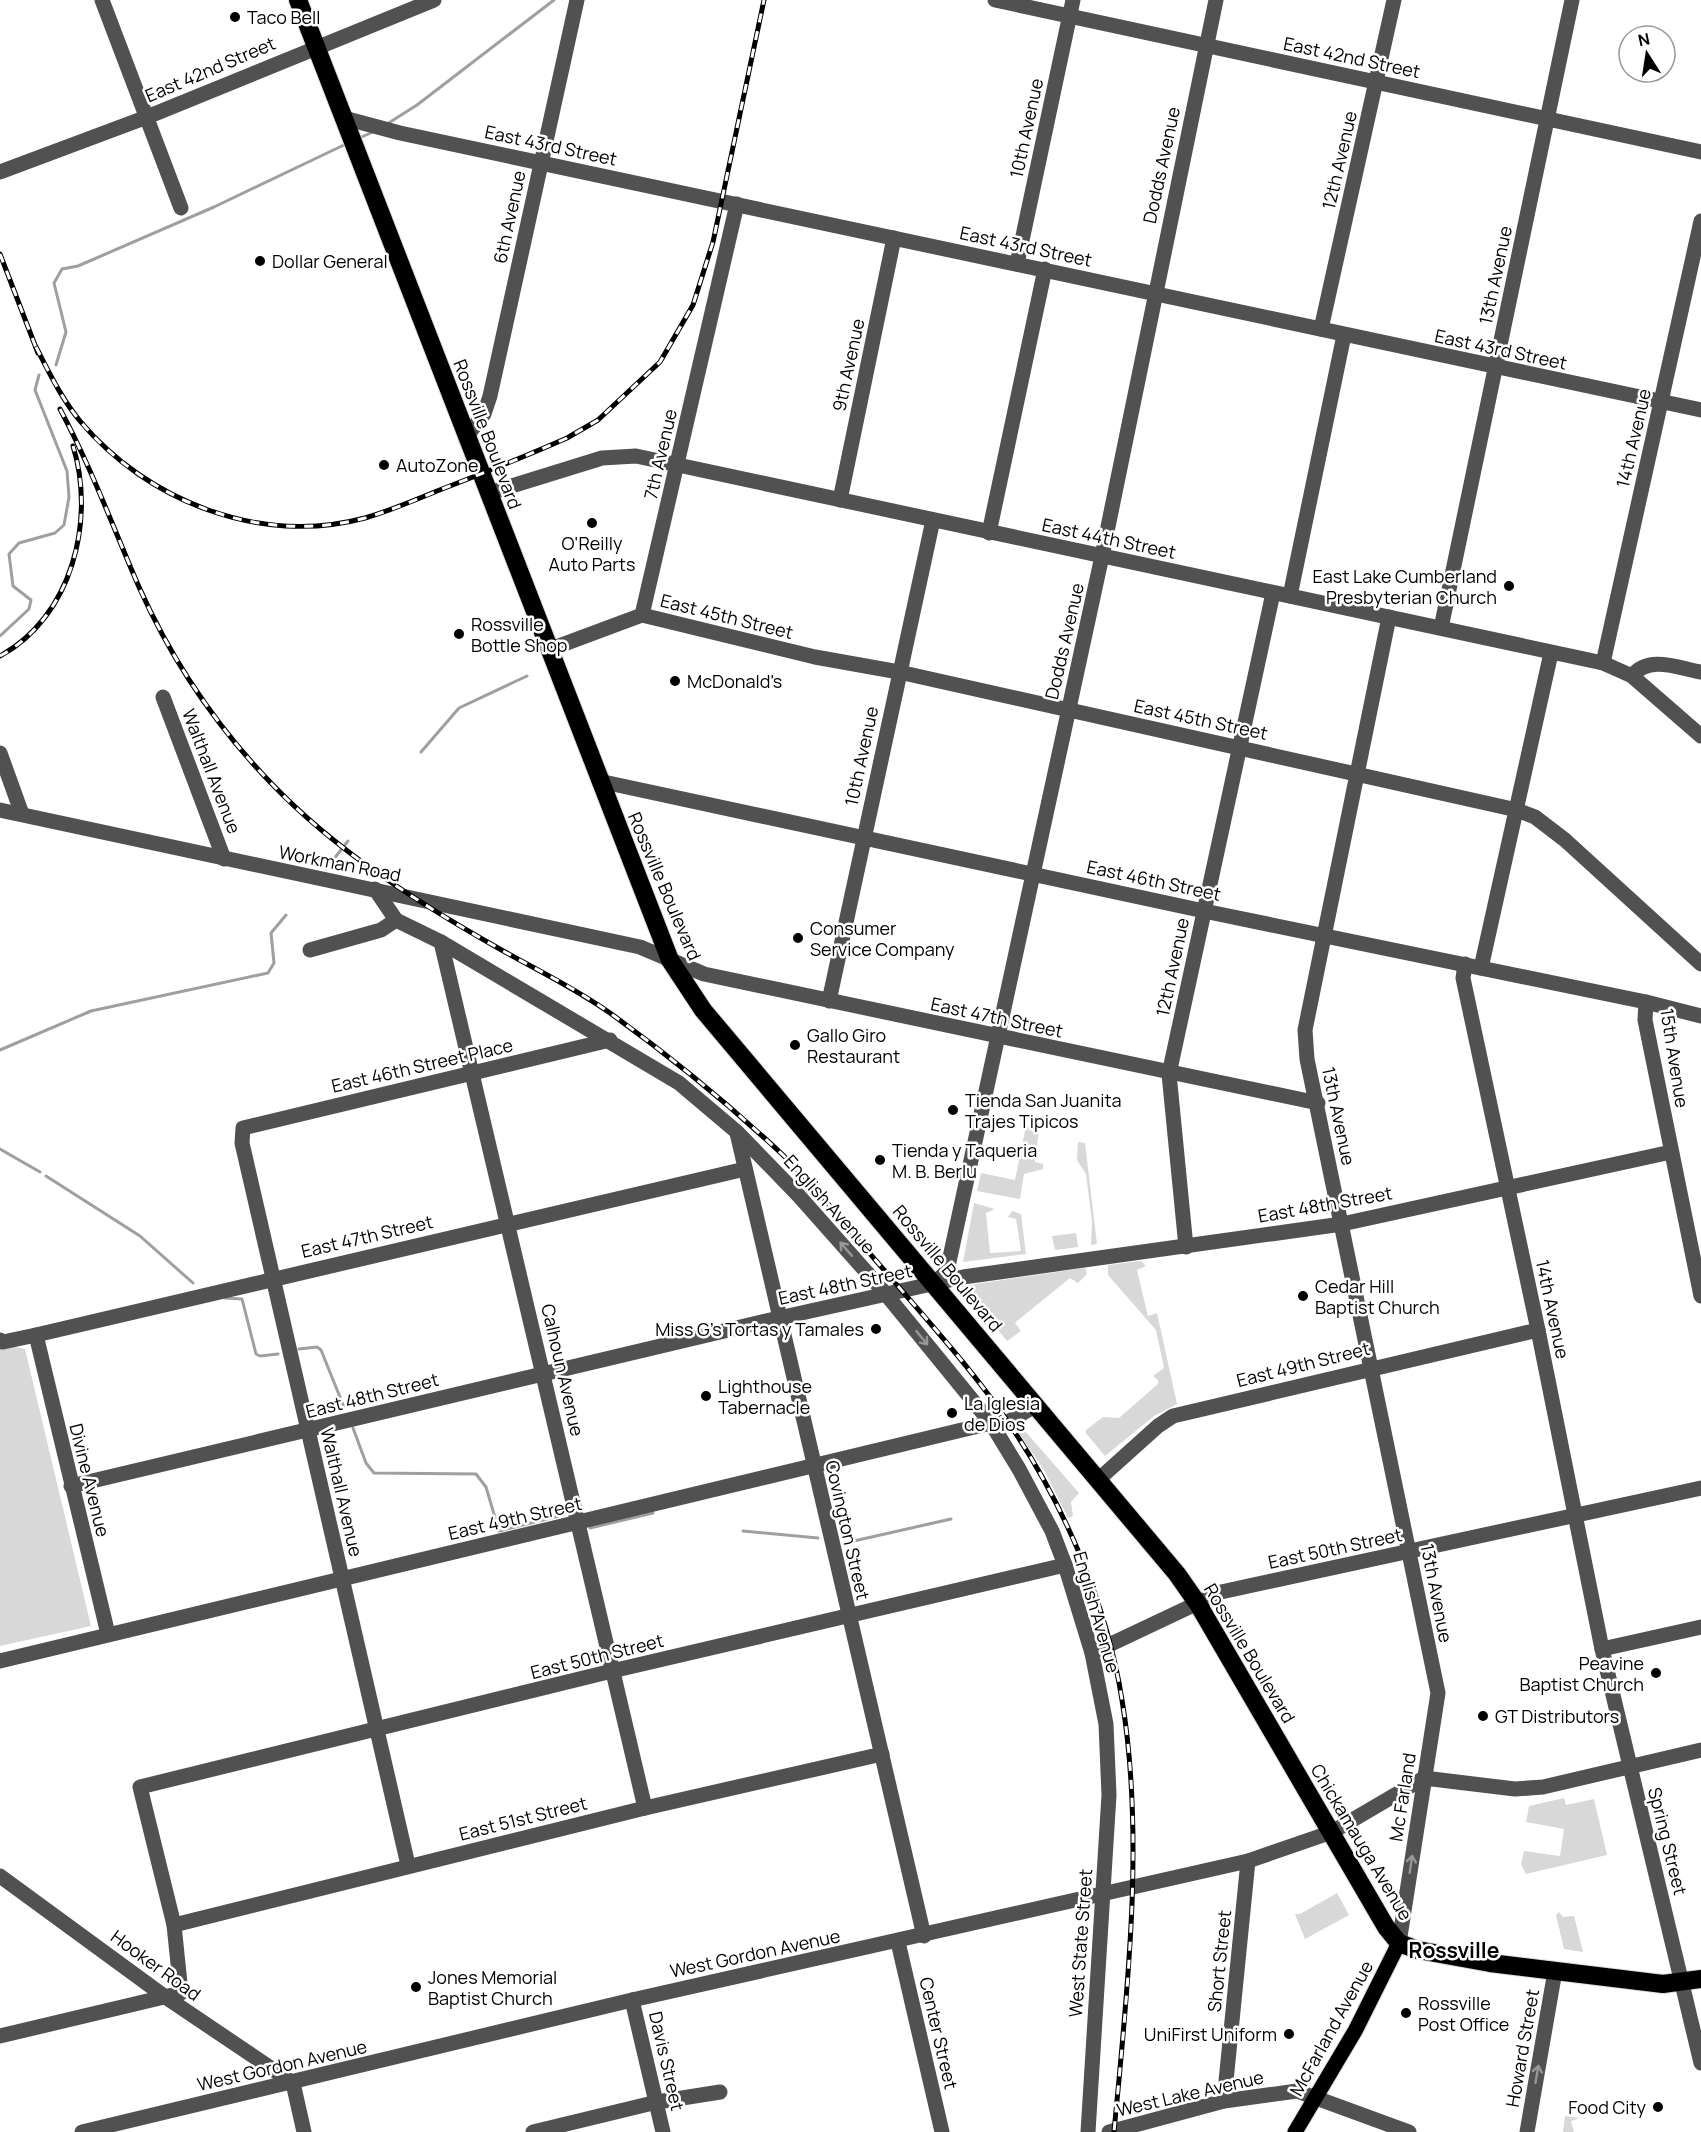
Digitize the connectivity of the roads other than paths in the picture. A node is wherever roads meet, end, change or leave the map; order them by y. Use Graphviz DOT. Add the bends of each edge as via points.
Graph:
graph roads {
  1 [pos="102,0"];
  2 [pos="297,0"];
  3 [pos="434,0"];
  4 [pos="577,0"];
  5 [pos="995,0"];
  6 [pos="1073,0"];
  7 [pos="1216,0"];
  8 [pos="1394,0"];
  9 [pos="1572,0"];
  10 [pos="1070,16"];
  11 [pos="316,46"];
  12 [pos="1206,46"];
  13 [pos="1377,82"];
  14 [pos="147,117"];
  15 [pos="344,118"];
  16 [pos="1547,118"];
  17 [pos="1701,152"];
  18 [pos="541,162"];
  19 [pos="0,172"];
  20 [pos="737,204"];
  21 [pos="181,208"];
  22 [pos="1701,221"];
  23 [pos="894,238"];
  24 [pos="1017,264"];
  25 [pos="1045,269"];
  26 [pos="1154,294"];
  27 [pos="1321,329"];
  28 [pos="1344,335"];
  29 [pos="1496,369"];
  30 [pos="1661,402"];
  31 [pos="1701,410"];
  32 [pos="466,436"];
  33 [pos="678,465"];
  34 [pos="489,493"];
  35 [pos="840,500"];
  36 [pos="933,520"];
  37 [pos="989,533"];
  38 [pos="1102,556"];
  39 [pos="1273,593"];
  40 [pos="1290,596"];
  41 [pos="642,615"];
  42 [pos="1389,617"];
  43 [pos="1441,628"];
  44 [pos="548,650"];
  45 [pos="1551,653"];
  46 [pos="1603,663"];
  47 [pos="899,672"];
  48 [pos="1701,672"];
  49 [pos="1632,676"];
  50 [pos="163,697"];
  51 [pos="1068,710"];
  52 [pos="1701,736"];
  53 [pos="1239,748"];
  54 [pos="0,753"];
  55 [pos="1359,774"];
  56 [pos="599,781"];
  57 [pos="0,810"];
  58 [pos="1517,810"];
  59 [pos="22,814"];
  60 [pos="864,837"];
  61 [pos="224,859"];
  62 [pos="1034,874"];
  63 [pos="375,890"];
  64 [pos="1204,911"];
  65 [pos="396,920"];
  66 [pos="1323,936"];
  67 [pos="441,942"];
  68 [pos="310,950"];
  69 [pos="670,960"];
  70 [pos="1465,964"];
  71 [pos="1701,964"];
  72 [pos="1481,968"];
  73 [pos="830,1001"];
  74 [pos="1646,1002"];
  75 [pos="1701,1016"];
  76 [pos="999,1038"];
  77 [pos="610,1040"];
  78 [pos="473,1074"];
  79 [pos="1169,1074"];
  80 [pos="1318,1103"];
  81 [pos="243,1128"];
  82 [pos="737,1132"];
  83 [pos="1671,1152"];
  84 [pos="745,1168"];
  85 [pos="1506,1187"];
  86 [pos="508,1222"];
  87 [pos="1342,1224"];
  88 [pos="1186,1246"];
  89 [pos="273,1279"];
  90 [pos="934,1284"];
  91 [pos="885,1293"];
  92 [pos="1701,1296"];
  93 [pos="779,1318"];
  94 [pos="1538,1330"];
  95 [pos="36,1335"];
  96 [pos="0,1340"];
  97 [pos="1370,1368"];
  98 [pos="544,1373"];
  99 [pos="1036,1406"];
  100 [pos="991,1423"];
  101 [pos="308,1430"];
  102 [pos="814,1467"];
  103 [pos="1099,1479"];
  104 [pos="70,1486"];
  105 [pos="1701,1488"];
  106 [pos="1576,1516"];
  107 [pos="579,1524"];
  108 [pos="1409,1552"];
  109 [pos="1065,1565"];
  110 [pos="342,1579"];
  111 [pos="1198,1604"];
  112 [pos="848,1616"];
  113 [pos="1701,1627"];
  114 [pos="108,1634"];
  115 [pos="1092,1653"];
  116 [pos="1604,1656"];
  117 [pos="0,1661"];
  118 [pos="612,1671"];
  119 [pos="1438,1693"];
  120 [pos="376,1730"];
  121 [pos="1280,1746"];
  122 [pos="1701,1750"];
  123 [pos="882,1754"];
  124 [pos="1109,1756"];
  125 [pos="1630,1767"];
  126 [pos="1424,1778"];
  127 [pos="645,1808"];
  128 [pos="1332,1832"];
  129 [pos="1248,1861"];
  130 [pos="408,1865"];
  131 [pos="0,1875"];
  132 [pos="1103,1895"];
  133 [pos="174,1925"];
  134 [pos="924,1936"];
  135 [pos="898,1942"];
  136 [pos="1399,1943"];
  137 [pos="1555,1971"];
  138 [pos="1701,1979"];
  139 [pos="1682,1982"];
  140 [pos="164,1996"];
  141 [pos="632,2000"];
  142 [pos="0,2036"];
  143 [pos="1701,2063"];
  144 [pos="293,2083"];
  145 [pos="720,2092"];
  146 [pos="1316,2097"];
  147 [pos="1224,2101"];
  148 [pos="657,2102"];
  149 [pos="107,2129"];
  150 [pos="82,2132"];
  151 [pos="304,2132"];
  152 [pos="533,2132"];
  153 [pos="663,2132"];
  154 [pos="942,2132"];
  155 [pos="1088,2132"];
  156 [pos="1109,2132"];
  157 [pos="1295,2132"];
  158 [pos="1410,2132"];
  159 [pos="1527,2132"];
  1 -- 14 [label="street"];
  2 -- 11 [label="highway, Rossville Boulevard"];
  3 -- 11 [label="street, East 42nd Street"];
  4 -- 18 [label="street, 6th Avenue"];
  5 -- 10 [label="street, East 42nd Street"];
  6 -- 10 [label="street, 10th Avenue"];
  7 -- 12 [label="street, Dodds Avenue"];
  8 -- 13 [label="street, 12th Avenue"];
  9 -- 16 [label="street, 13th Avenue"];
  10 -- 12 [label="street, East 42nd Street"];
  10 -- 24 [label="street, 10th Avenue"];
  11 -- 14 [label="street, East 42nd Street"];
  11 -- 15 [label="highway, Rossville Boulevard"];
  12 -- 13 [label="street, East 42nd Street"];
  12 -- 26 [label="street, Dodds Avenue"];
  13 -- 16 [label="street, East 42nd Street"];
  13 -- 27 [label="street, 12th Avenue"];
  14 -- 19 [label="street, East 42nd Street"];
  14 -- 21 [label="street"];
  15 -- 18 [label="street, East 43rd Street"];
  15 -- 32 [label="highway, Rossville Boulevard"];
  16 -- 17 [label="street, East 42nd Street"];
  16 -- 29 [label="street, 13th Avenue"];
  18 -- 20 [label="street, East 43rd Street"];
  18 -- 32 [label="street, 6th Avenue" via="490,396 484,414"];
  20 -- 23 [label="street, East 43rd Street"];
  20 -- 33 [label="street, 7th Avenue"];
  22 -- 30 [label="street, 14th Avenue"];
  23 -- 24 [label="street, East 43rd Street"];
  23 -- 35 [label="street, 9th Avenue"];
  24 -- 25 [label="street, East 43rd Street"];
  25 -- 26 [label="street, East 43rd Street"];
  25 -- 37 [label="street"];
  26 -- 27 [label="street, East 43rd Street"];
  26 -- 38 [label="street, Dodds Avenue"];
  27 -- 28 [label="street, East 43rd Street"];
  28 -- 29 [label="street, East 43rd Street"];
  28 -- 40 [label="street"];
  29 -- 30 [label="street, East 43rd Street"];
  29 -- 43 [label="street, 13th Avenue"];
  30 -- 31 [label="street, East 43rd Street"];
  30 -- 46 [label="street, 14th Avenue"];
  32 -- 34 [label="highway, Rossville Boulevard"];
  33 -- 34 [label="street, East 44th Street" via="620,455"];
  33 -- 35 [label="street, East 44th Street"];
  33 -- 41 [label="street, 7th Avenue"];
  34 -- 44 [label="highway, Rossville Boulevard"];
  35 -- 36 [label="street, East 44th Street"];
  36 -- 37 [label="street, East 44th Street"];
  36 -- 47 [label="street, 10th Avenue"];
  37 -- 38 [label="street, East 44th Street"];
  38 -- 39 [label="street, East 44th Street"];
  38 -- 51 [label="street, Dodds Avenue"];
  39 -- 40 [label="street, East 44th Street"];
  39 -- 53 [label="street, 12th Avenue"];
  40 -- 42 [label="street, East 44th Street"];
  41 -- 44 [label="street"];
  41 -- 47 [label="street, East 45th Street" via="815,657"];
  42 -- 43 [label="street, East 44th Street"];
  42 -- 55 [label="street, 13th Avenue"];
  43 -- 45 [label="street, East 44th Street"];
  44 -- 56 [label="highway, Rossville Boulevard"];
  45 -- 46 [label="street, East 44th Street"];
  45 -- 58 [label="street"];
  46 -- 49 [label="street, East 44th Street"];
  47 -- 51 [label="street, East 45th Street"];
  47 -- 60 [label="street, 10th Avenue"];
  48 -- 49 [label="street" via="1655,664 1638,669"];
  49 -- 52 [label="street, East 44th Street"];
  50 -- 61 [label="street, Walthall Avenue"];
  51 -- 53 [label="street, East 45th Street"];
  51 -- 62 [label="street, Dodds Avenue"];
  53 -- 55 [label="street, East 45th Street"];
  53 -- 64 [label="street, 12th Avenue"];
  54 -- 59 [label="street"];
  55 -- 58 [label="street, East 45th Street"];
  55 -- 66 [label="street, 13th Avenue"];
  56 -- 60 [label="street, East 46th Street"];
  56 -- 69 [label="highway, Rossville Boulevard"];
  57 -- 59 [label="street, Workman Road"];
  58 -- 71 [label="street, East 45th Street" via="1565,840"];
  58 -- 72 [label="street"];
  59 -- 61 [label="street, Workman Road"];
  60 -- 62 [label="street, East 46th Street"];
  60 -- 73 [label="street, 10th Avenue"];
  61 -- 63 [label="street, Workman Road"];
  62 -- 64 [label="street, East 46th Street"];
  62 -- 76 [label="street, Dodds Avenue"];
  63 -- 65 [label="street, English Avenue"];
  63 -- 69 [label="street, Workman Road" via="640,947"];
  64 -- 66 [label="street, East 46th Street"];
  64 -- 79 [label="street, 12th Avenue"];
  65 -- 67 [label="street, English Avenue"];
  65 -- 68 [label="street" via="381,930"];
  66 -- 70 [label="street, East 46th Street"];
  66 -- 80 [label="street, 13th Avenue" via="1305,1030 1307,1059"];
  67 -- 77 [label="street, English Avenue"];
  67 -- 78 [label="street, Calhoun Avenue"];
  69 -- 73 [label="street, East 47th Street" via="704,974"];
  69 -- 90 [label="highway, Rossville Boulevard" via="703,1010"];
  70 -- 72 [label="street, East 46th Street"];
  70 -- 85 [label="street, 14th Avenue" via="1463,978"];
  72 -- 74 [label="street, East 46th Street"];
  73 -- 76 [label="street, East 47th Street"];
  74 -- 75 [label="street, East 46th Street"];
  74 -- 83 [label="street, 15th Avenue" via="1645,1020"];
  76 -- 79 [label="street, East 47th Street"];
  76 -- 90 [label="street, Dodds Avenue" via="947,1272"];
  77 -- 78 [label="street, East 46th Street Place"];
  77 -- 82 [label="street, English Avenue" via="679,1083"];
  78 -- 81 [label="street, East 46th Street Place"];
  78 -- 86 [label="street, Calhoun Avenue"];
  79 -- 80 [label="street, East 47th Street"];
  79 -- 88 [label="street, 12th Avenue"];
  80 -- 87 [label="street, 13th Avenue"];
  81 -- 89 [label="street, Walthall Avenue" via="242,1143"];
  82 -- 84 [label="street, Covington Street"];
  91 -- 82 [label="street, English Avenue, one-way"];
  83 -- 85 [label="street, East 48th Street"];
  83 -- 92 [label="street, 15th Avenue"];
  84 -- 86 [label="street, East 47th Street"];
  84 -- 93 [label="street, Covington Street"];
  85 -- 87 [label="street, East 48th Street"];
  85 -- 94 [label="street, 14th Avenue"];
  86 -- 89 [label="street, East 47th Street"];
  86 -- 98 [label="street, Calhoun Avenue"];
  87 -- 88 [label="street, East 48th Street"];
  87 -- 97 [label="street, 13th Avenue"];
  88 -- 90 [label="street, East 48th Street"];
  89 -- 95 [label="street, East 47th Street"];
  89 -- 101 [label="street, Walthall Avenue"];
  90 -- 91 [label="street, East 48th Street"];
  90 -- 99 [label="highway, Rossville Boulevard"];
  91 -- 93 [label="street, East 48th Street"];
  91 -- 100 [label="street, English Avenue, one-way"];
  93 -- 98 [label="street, East 48th Street"];
  93 -- 102 [label="street, Covington Street"];
  94 -- 97 [label="street, East 49th Street"];
  94 -- 106 [label="street, 14th Avenue"];
  95 -- 96 [label="street, East 47th Street"];
  95 -- 104 [label="street, Divine Avenue"];
  97 -- 103 [label="street, East 49th Street" via="1173,1416"];
  97 -- 108 [label="street, 13th Avenue"];
  98 -- 101 [label="street, East 48th Street"];
  98 -- 107 [label="street, Calhoun Avenue"];
  99 -- 100 [label="street, East 49th Street" via="1008,1422"];
  99 -- 103 [label="highway, Rossville Boulevard"];
  100 -- 102 [label="street, East 49th Street"];
  100 -- 109 [label="street, English Avenue" via="1039,1505"];
  101 -- 104 [label="street, East 48th Street"];
  101 -- 110 [label="street, Walthall Avenue"];
  102 -- 107 [label="street, East 49th Street"];
  102 -- 112 [label="street, Covington Street"];
  103 -- 111 [label="highway, Rossville Boulevard"];
  104 -- 114 [label="street, Divine Avenue"];
  105 -- 106 [label="street, East 50th Street"];
  106 -- 108 [label="street, East 50th Street"];
  106 -- 116 [label="street, 14th Avenue"];
  107 -- 110 [label="street, East 49th Street"];
  107 -- 118 [label="street, Calhoun Avenue"];
  108 -- 111 [label="street, East 50th Street" via="1221,1592"];
  108 -- 119 [label="street, 13th Avenue"];
  109 -- 112 [label="street, East 50th Street"];
  109 -- 115 [label="street, English Avenue"];
  110 -- 114 [label="street, East 49th Street"];
  110 -- 120 [label="street, Walthall Avenue"];
  111 -- 115 [label="street, East 50th Street"];
  111 -- 121 [label="highway, Rossville Boulevard"];
  112 -- 118 [label="street, East 50th Street"];
  112 -- 123 [label="street, Covington Street"];
  113 -- 116 [label="street"];
  114 -- 117 [label="street, East 49th Street"];
  115 -- 124 [label="street, English Avenue"];
  116 -- 125 [label="street, Spring Street"];
  118 -- 120 [label="street, East 50th Street"];
  118 -- 127 [label="street, Calhoun Avenue"];
  119 -- 126 [label="street, Mc Farland"];
  120 -- 130 [label="street, Walthall Avenue"];
  120 -- 133 [label="street, East 50th Street" via="140,1787"];
  121 -- 128 [label="highway, Chickamauga Avenue"];
  122 -- 125 [label="street"];
  123 -- 127 [label="street, East 51st Street"];
  123 -- 134 [label="street, Covington Street"];
  124 -- 132 [label="street, West State Street"];
  125 -- 126 [label="street" via="1581,1780 1515,1789"];
  125 -- 139 [label="street, Spring Street"];
  126 -- 128 [label="street, West Gordon Avenue"];
  136 -- 126 [label="street, Mc Farland, one-way"];
  127 -- 130 [label="street, East 51st Street"];
  128 -- 129 [label="street, West Gordon Avenue"];
  128 -- 136 [label="highway, Chickamauga Avenue" via="1386,1928"];
  129 -- 132 [label="street, West Gordon Avenue"];
  129 -- 147 [label="street, Short Street"];
  130 -- 133 [label="street, East 51st Street"];
  131 -- 140 [label="street, Hooker Road"];
  132 -- 134 [label="street, West Gordon Avenue"];
  132 -- 155 [label="street, West State Street"];
  133 -- 140 [label="street" via="181,1993"];
  134 -- 135 [label="street, West Gordon Avenue"];
  135 -- 141 [label="street, West Gordon Avenue"];
  135 -- 154 [label="street, Center Street"];
  136 -- 137 [label="highway, Chickamauga Avenue" via="1418,1950"];
  136 -- 146 [label="main road, McFarland Avenue" via="1380,1985"];
  137 -- 139 [label="highway, Chickamauga Avenue" via="1663,1984"];
  159 -- 137 [label="street, Howard Street, one-way"];
  138 -- 139 [label="highway, Chickamauga Avenue"];
  139 -- 143 [label="street, Spring Street"];
  140 -- 142 [label="street"];
  140 -- 144 [label="street, Hooker Road"];
  141 -- 144 [label="street, West Gordon Avenue"];
  141 -- 148 [label="street, Davis Street"];
  144 -- 149 [label="street, West Gordon Avenue"];
  144 -- 151 [label="street"];
  145 -- 148 [label="street"];
  146 -- 147 [label="street, West Lake Avenue" via="1297,2091"];
  146 -- 157 [label="main road, McFarland Avenue"];
  146 -- 158 [label="street, West Lake Avenue"];
  147 -- 156 [label="street, West Lake Avenue"];
  148 -- 152 [label="street"];
  148 -- 153 [label="street, Davis Street"];
  149 -- 150 [label="street, West Gordon Avenue"];
}
